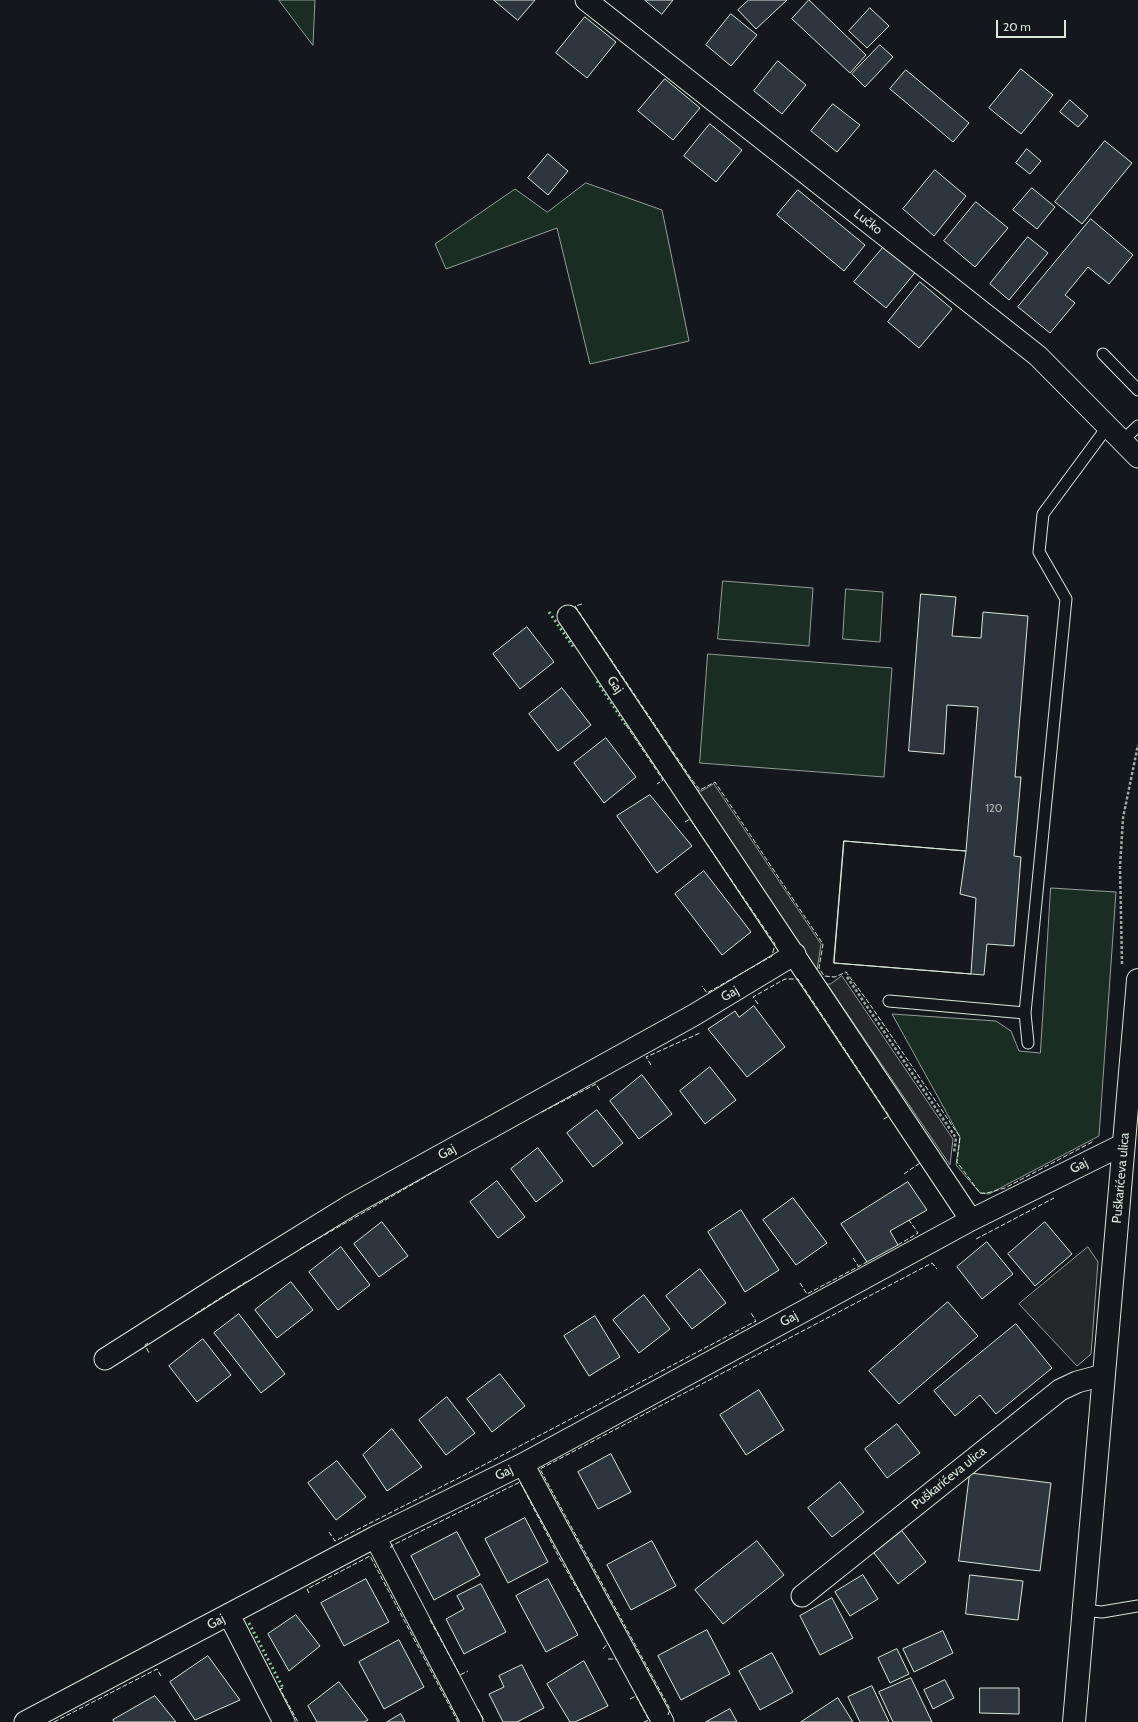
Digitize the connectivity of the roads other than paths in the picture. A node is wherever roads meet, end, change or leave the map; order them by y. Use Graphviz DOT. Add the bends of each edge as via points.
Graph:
graph roads {
  1 [pos="586,0"];
  2 [pos="1102,354"];
  3 [pos="1138,390"];
  4 [pos="1108,426"];
  5 [pos="1138,426"];
  6 [pos="1122,441"];
  7 [pos="1138,457"];
  8 [pos="568,616"];
  9 [pos="795,954"];
  10 [pos="1138,980"];
  11 [pos="889,1001"];
  12 [pos="1025,1013"];
  13 [pos="1028,1043"];
  14 [pos="1134,1067"];
  15 [pos="1124,1144"];
  16 [pos="971,1220"];
  17 [pos="105,1359"];
  18 [pos="1104,1376"];
  19 [pos="523,1464"];
  20 [pos="375,1537"];
  21 [pos="802,1596"];
  22 [pos="1138,1606"];
  23 [pos="1083,1610"];
  24 [pos="229,1616"];
  25 [pos="31,1721"];
  26 [pos="284,1722"];
  27 [pos="472,1722"];
  28 [pos="663,1722"];
  29 [pos="1074,1722"];
  1 -- 4 [label="street, Lučko" via="1038,356"];
  2 -- 3 [label="lane"];
  4 -- 6 [label="street, Lučko"];
  4 -- 12 [label="lane" via="1043,514 1040,552 1066,599"];
  5 -- 6 [label="lane"];
  6 -- 7 [label="street, Lučko"];
  8 -- 9 [label="street, Gaj"];
  9 -- 16 [label="street, Gaj"];
  9 -- 17 [label="street, Gaj" via="688,1019 351,1205"];
  10 -- 14 [label="main road, Puškarićeva ulica"];
  11 -- 12 [label="lane"];
  12 -- 13 [label="lane"];
  14 -- 15 [label="main road, Puškarićeva ulica"];
  15 -- 16 [label="street, Gaj"];
  15 -- 18 [label="main road, Puškarićeva ulica"];
  16 -- 19 [label="street, Gaj"];
  18 -- 21 [label="street, Puškarićeva ulica" via="1077,1382 1060,1390"];
  18 -- 23 [label="main road, Puškarićeva ulica"];
  19 -- 20 [label="street, Gaj"];
  19 -- 28 [label="street"];
  20 -- 24 [label="street, Gaj"];
  20 -- 27 [label="street"];
  22 -- 23 [label="lane" via="1102,1612"];
  23 -- 29 [label="main road, Puškarićeva ulica"];
  24 -- 25 [label="street, Gaj"];
  24 -- 26 [label="street"];
}
